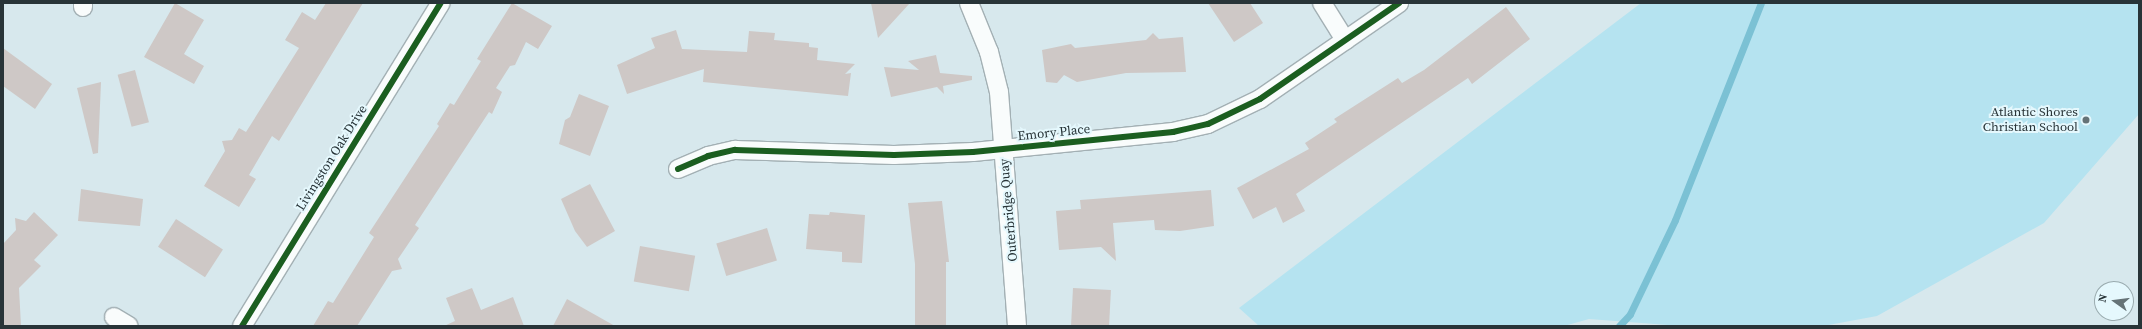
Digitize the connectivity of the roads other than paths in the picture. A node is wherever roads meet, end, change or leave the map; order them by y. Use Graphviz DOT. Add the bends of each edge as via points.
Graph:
graph roads {
  1 [pos="441,3"];
  2 [pos="969,3"];
  3 [pos="1322,3"];
  4 [pos="1399,3"];
  5 [pos="1345,40"];
  6 [pos="1004,149"];
  7 [pos="678,170"];
  8 [pos="242,326"];
  9 [pos="1017,326"];
  1 -- 8 [label="street, Livingston Oak Drive"];
  2 -- 6 [label="street, Outerbridge Quay" via="991,59 999,92"];
  3 -- 5 [label="street"];
  4 -- 5 [label="street, Emory Place"];
  5 -- 6 [label="street, Emory Place" via="1260,99 1208,124 1173,132"];
  6 -- 7 [label="street, Emory Place" via="894,155 735,150 708,156"];
  6 -- 9 [label="street, Outerbridge Quay"];
}
